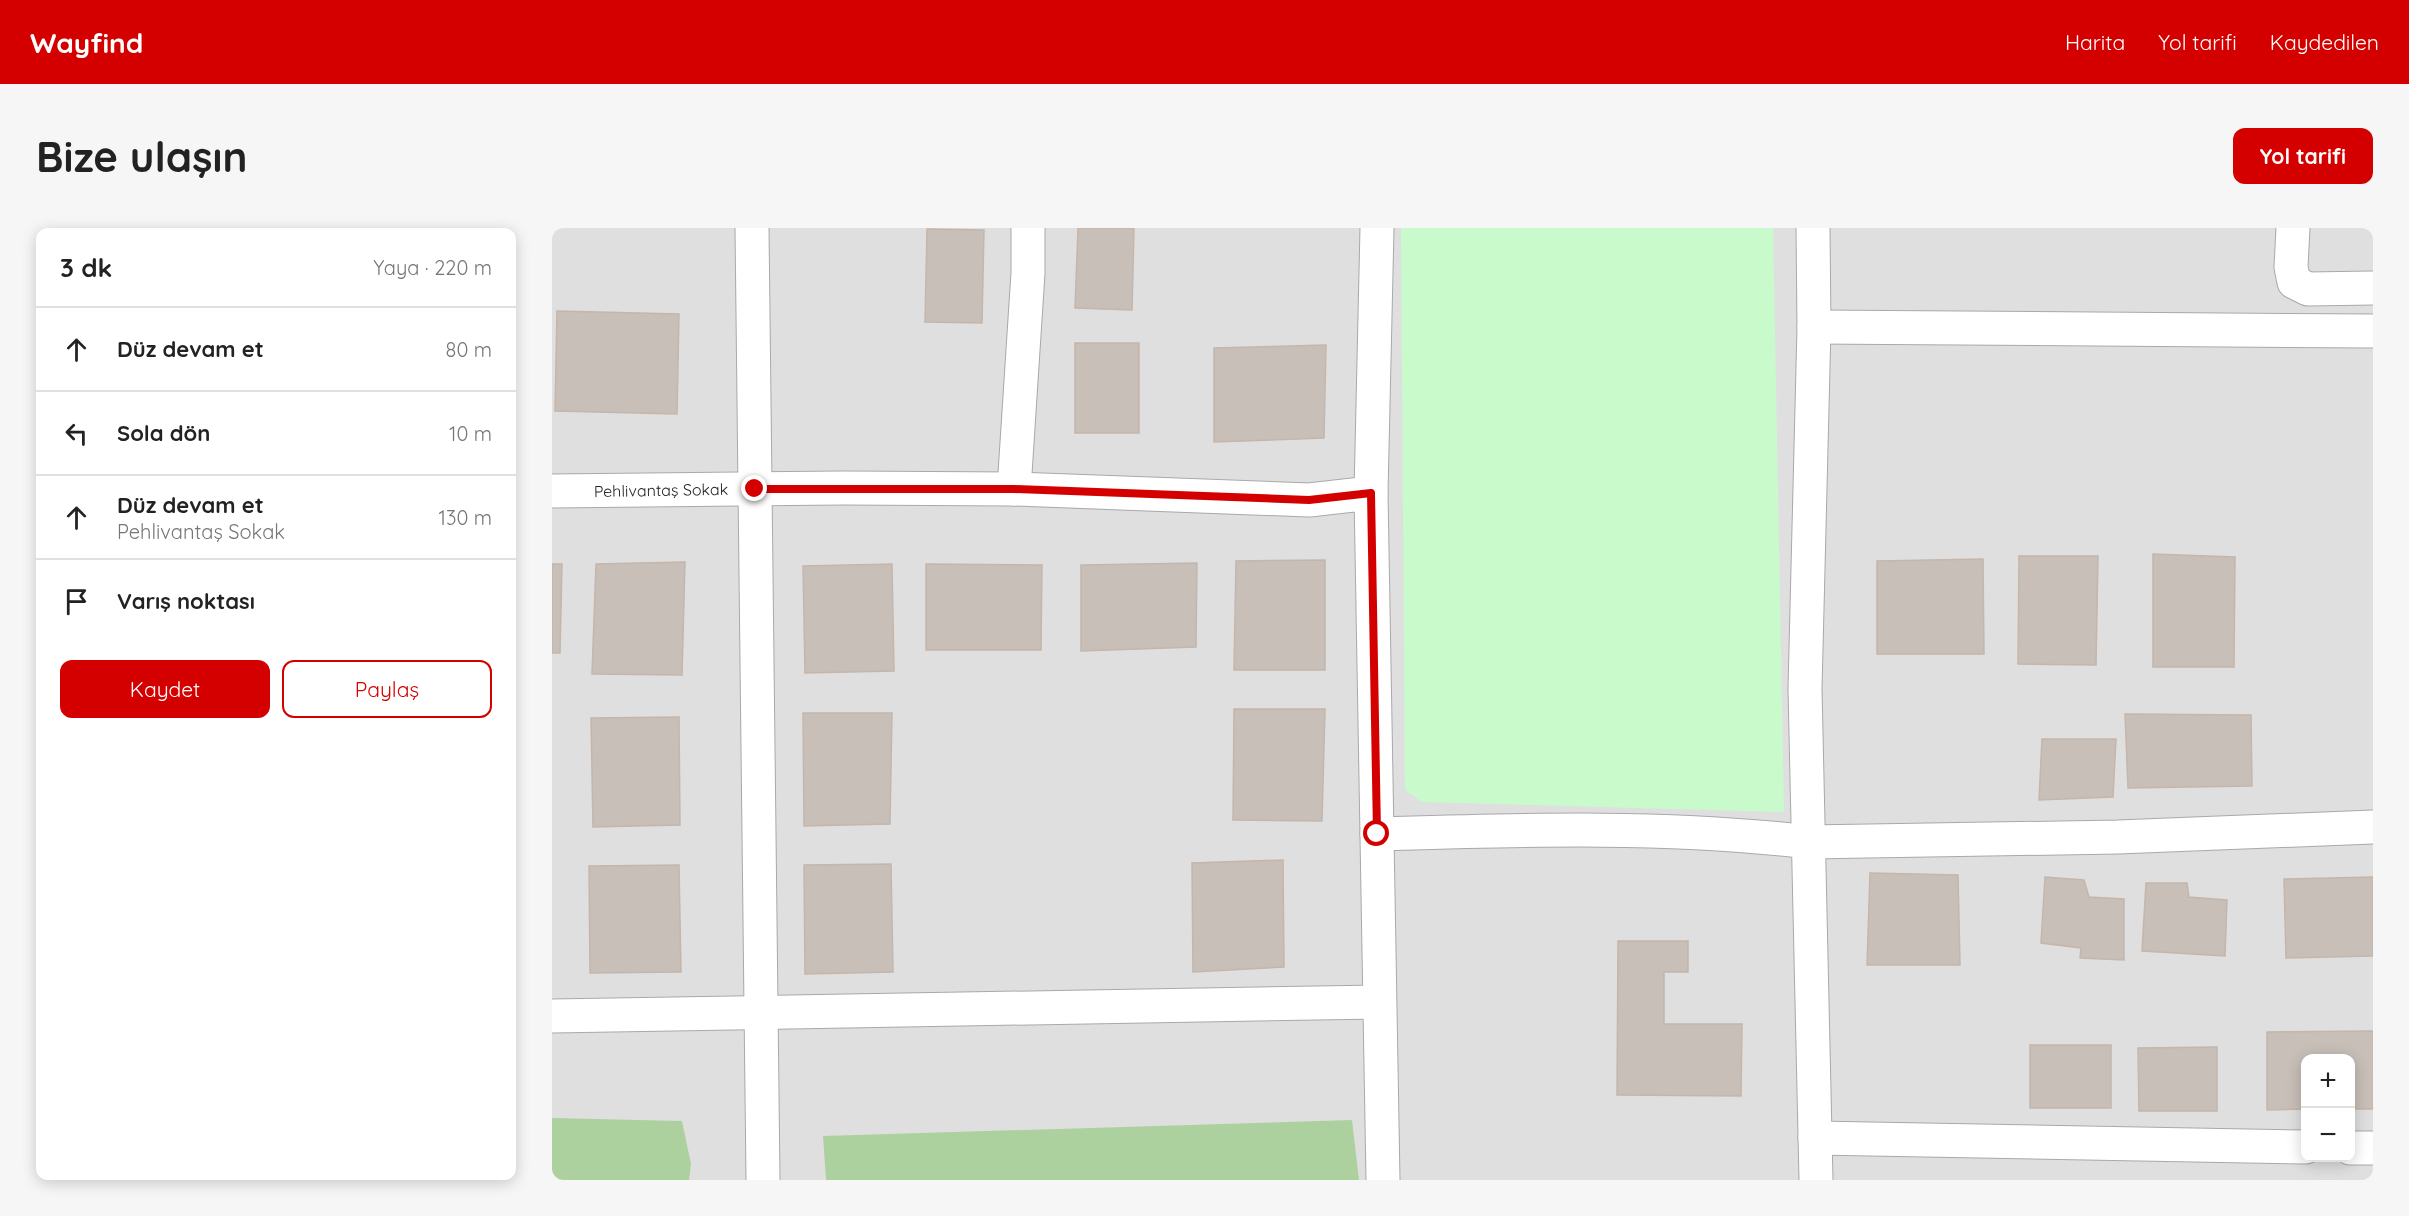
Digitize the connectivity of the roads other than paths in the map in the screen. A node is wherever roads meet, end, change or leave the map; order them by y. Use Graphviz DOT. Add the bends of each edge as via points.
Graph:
graph roads {
  1 [pos="752,228"];
  2 [pos="1028,228"];
  3 [pos="1377,228"];
  4 [pos="1813,228"];
  5 [pos="2293,228"];
  6 [pos="2373,288"];
  7 [pos="1814,327"];
  8 [pos="2373,331"];
  9 [pos="755,489"];
  10 [pos="1014,489"];
  11 [pos="552,491"];
  12 [pos="1371,493"];
  13 [pos="2373,827"];
  14 [pos="1377,834"];
  15 [pos="1809,842"];
  16 [pos="1379,1002"];
  17 [pos="761,1013"];
  18 [pos="552,1016"];
  19 [pos="1815,1138"];
  20 [pos="2301,1147"];
  21 [pos="2355,1148"];
  22 [pos="2373,1148"];
  23 [pos="763,1180"];
  24 [pos="1383,1180"];
  25 [pos="1816,1180"];
  1 -- 9 [label="street"];
  2 -- 10 [label="street"];
  3 -- 12 [label="street"];
  4 -- 7 [label="street"];
  5 -- 6 [label="street" via="2294,282 2308,289"];
  7 -- 8 [label="street"];
  7 -- 15 [label="street" via="1805,689"];
  9 -- 10 [label="street, Pehlivantaş Sokak"];
  9 -- 11 [label="street, Pehlivantaş Sokak"];
  9 -- 17 [label="street"];
  10 -- 12 [label="street, Pehlivantaş Sokak" via="1309,500"];
  12 -- 14 [label="street"];
  13 -- 15 [label="street" via="2118,837"];
  14 -- 15 [label="street" via="1561,829"];
  14 -- 16 [label="street"];
  15 -- 19 [label="street"];
  16 -- 17 [label="street"];
  16 -- 24 [label="street"];
  17 -- 18 [label="street"];
  17 -- 23 [label="street"];
  19 -- 20 [label="street"];
  19 -- 25 [label="street"];
  21 -- 22 [label="street"];
}
